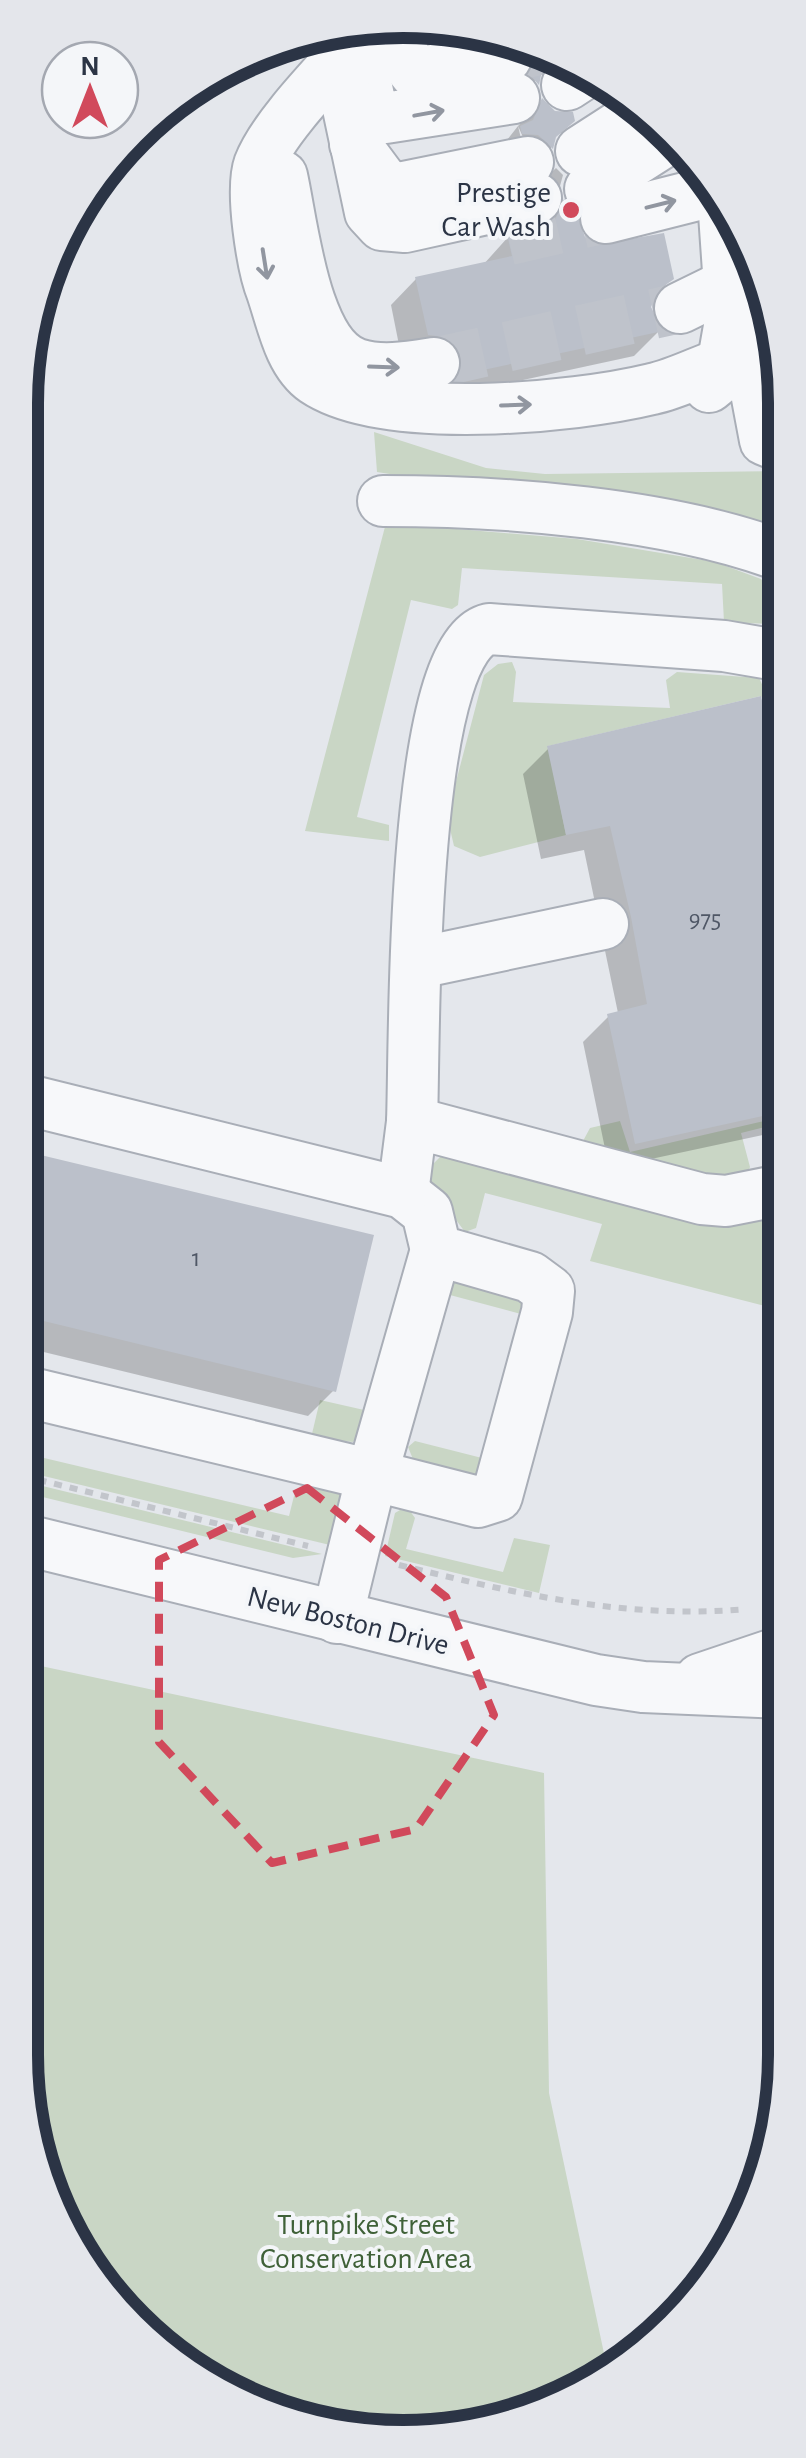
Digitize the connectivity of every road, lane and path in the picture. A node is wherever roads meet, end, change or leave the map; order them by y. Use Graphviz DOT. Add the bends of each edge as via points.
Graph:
graph roads {
  1 [pos="336,71"];
  2 [pos="510,78"];
  3 [pos="635,121"];
  4 [pos="660,144"];
  5 [pos="532,180"];
  6 [pos="592,186"];
  7 [pos="700,189"];
  8 [pos="726,231"];
  9 [pos="509,240"];
  10 [pos="731,242"];
  11 [pos="729,284"];
  12 [pos="680,308"];
  13 [pos="434,362"];
  14 [pos="768,441"];
  15 [pos="383,501"];
  16 [pos="768,551"];
  17 [pos="768,654"];
  18 [pos="604,924"];
  19 [pos="418,963"];
  20 [pos="38,1103"];
  21 [pos="412,1122"];
  22 [pos="403,1193"];
  23 [pos="768,1193"];
  24 [pos="436,1250"];
  25 [pos="38,1395"];
  26 [pos="372,1475"];
  27 [pos="38,1480"];
  28 [pos="38,1543"];
  29 [pos="324,1550"];
  30 [pos="392,1564"];
  31 [pos="337,1618"];
  32 [pos="768,1630"];
  33 [pos="768,1632"];
  34 [pos="676,1686"];
  35 [pos="768,1692"];
  1 -- 2 [label="street, one-way" via="385,118"];
  1 -- 5 [label="street" via="370,212 382,225 405,228"];
  1 -- 9 [label="street" via="346,220 362,248 392,260"];
  1 -- 11 [label="street, one-way" via="257,176 264,266 293,353 312,378 386,404 575,403 672,411 720,378"];
  1 -- 13 [label="street, one-way" via="322,330 335,352 358,365"];
  3 -- 6 [label="street"];
  4 -- 6 [label="street"];
  6 -- 7 [label="street, one-way"];
  8 -- 11 [label="street"];
  10 -- 14 [label="street"];
  11 -- 12 [label="street"];
  15 -- 16 [label="street" via="611,516"];
  17 -- 19 [label="street" via="476,634 448,683 424,806"];
  18 -- 19 [label="street"];
  19 -- 21 [label="street"];
  20 -- 22 [label="street"];
  21 -- 22 [label="street"];
  21 -- 23 [label="street" via="702,1199"];
  22 -- 24 [label="street" via="427,1212"];
  24 -- 26 [label="street"];
  24 -- 26 [label="street" via="530,1277 548,1291 502,1482 486,1502"];
  25 -- 26 [label="street"];
  26 -- 31 [label="street"];
  27 -- 29 [label="path"];
  28 -- 31 [label="street, New Boston Drive"];
  30 -- 32 [label="path" via="568,1604"];
  31 -- 34 [label="street, New Boston Drive" via="596,1680"];
  33 -- 34 [label="street, New Boston Drive"];
  34 -- 35 [label="street, New Boston Drive"];
}
